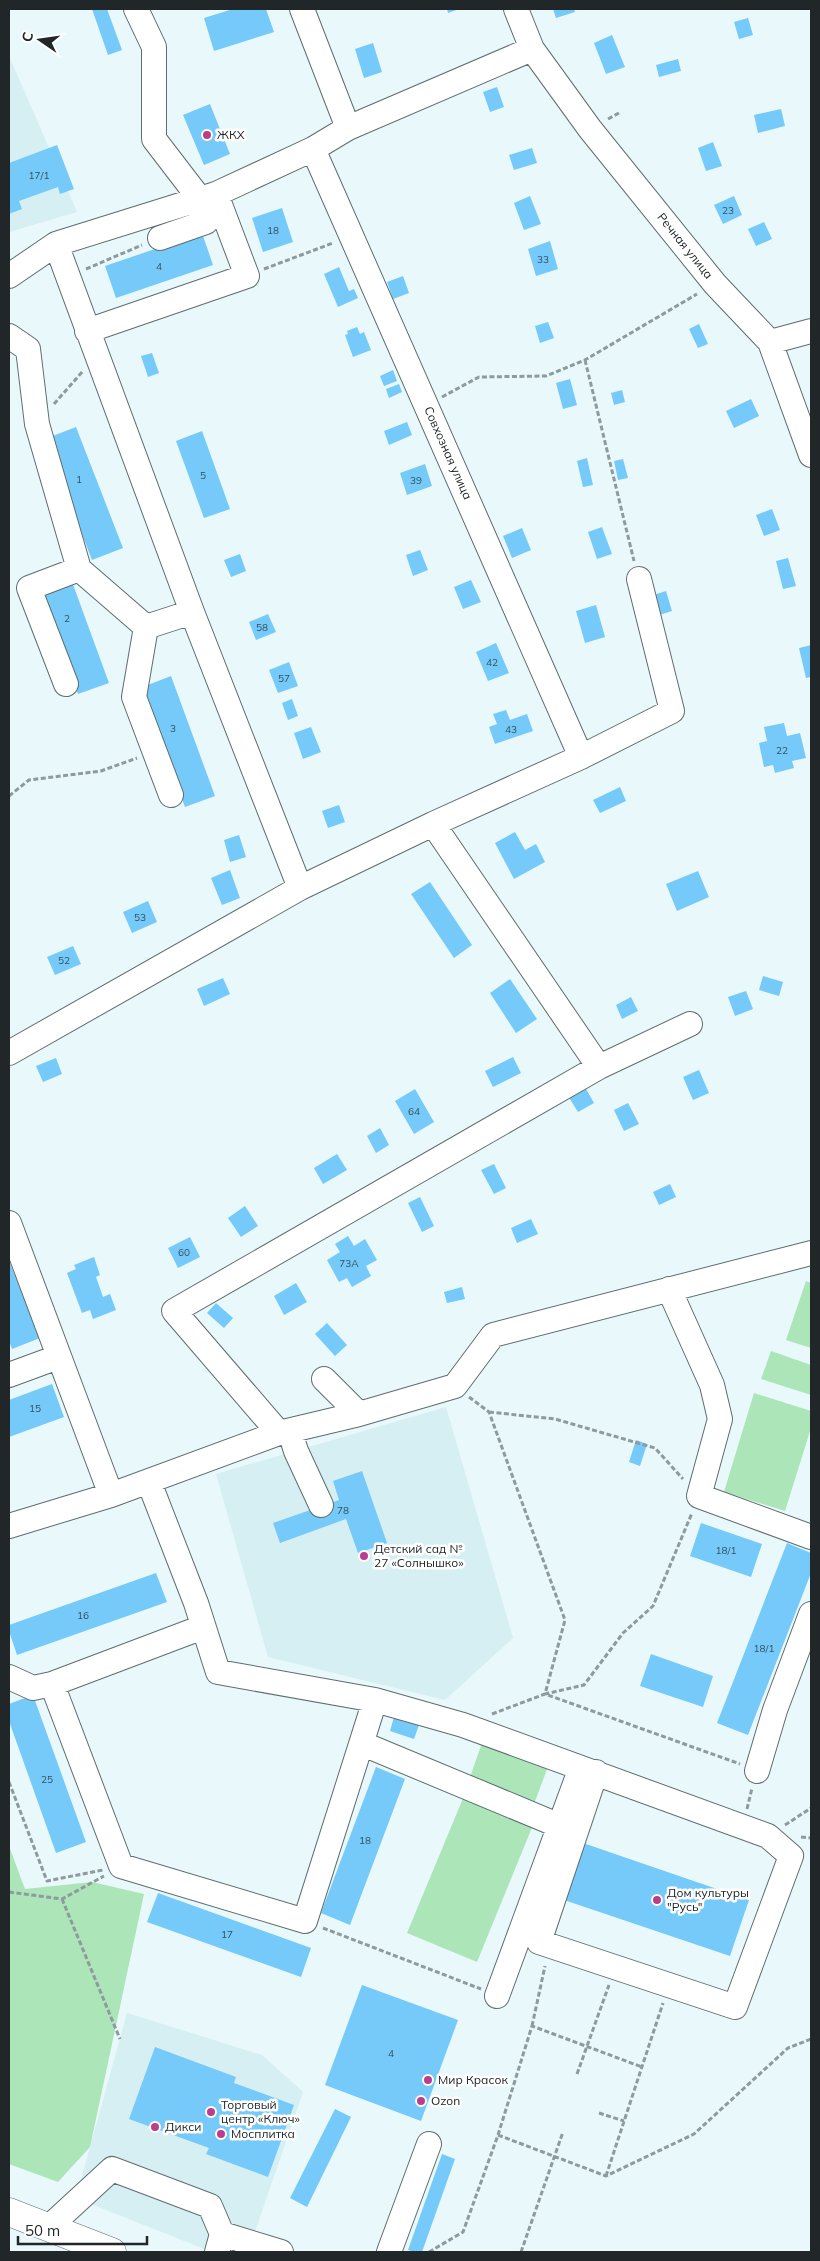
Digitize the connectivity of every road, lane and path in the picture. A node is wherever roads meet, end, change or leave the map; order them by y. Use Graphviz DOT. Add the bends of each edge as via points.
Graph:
graph roads {
  1 [pos="136,9"];
  2 [pos="302,9"];
  3 [pos="516,9"];
  4 [pos="532,49"];
  5 [pos="348,128"];
  6 [pos="313,149"];
  7 [pos="208,197"];
  8 [pos="351,236"];
  9 [pos="160,238"];
  10 [pos="56,244"];
  11 [pos="9,276"];
  12 [pos="247,276"];
  13 [pos="67,277"];
  14 [pos="715,284"];
  15 [pos="811,330"];
  16 [pos="87,331"];
  17 [pos="9,336"];
  18 [pos="770,342"];
  19 [pos="96,356"];
  20 [pos="585,360"];
  21 [pos="426,406"];
  22 [pos="37,424"];
  23 [pos="811,455"];
  24 [pos="79,569"];
  25 [pos="639,579"];
  26 [pos="192,612"];
  27 [pos="146,627"];
  28 [pos="66,684"];
  29 [pos="155,751"];
  30 [pos="581,757"];
  31 [pos="171,795"];
  32 [pos="9,796"];
  33 [pos="433,824"];
  34 [pos="300,888"];
  35 [pos="690,1024"];
  36 [pos="9,1053"];
  37 [pos="599,1068"];
  38 [pos="9,1223"];
  39 [pos="811,1253"];
  40 [pos="669,1289"];
  41 [pos="58,1357"];
  42 [pos="9,1376"];
  43 [pos="324,1379"];
  44 [pos="455,1386"];
  45 [pos="489,1412"];
  46 [pos="359,1414"];
  47 [pos="285,1432"];
  48 [pos="149,1482"];
  49 [pos="111,1495"];
  50 [pos="699,1496"];
  51 [pos="321,1505"];
  52 [pos="9,1526"];
  53 [pos="811,1537"];
  54 [pos="811,1614"];
  55 [pos="203,1627"];
  56 [pos="9,1677"];
  57 [pos="52,1684"];
  58 [pos="545,1694"];
  59 [pos="375,1700"];
  60 [pos="463,1725"];
  61 [pos="363,1744"];
  62 [pos="589,1770"];
  63 [pos="757,1771"];
  64 [pos="9,1782"];
  65 [pos="811,1808"];
  66 [pos="560,1826"];
  67 [pos="768,1836"];
  68 [pos="121,1866"];
  69 [pos="9,1892"];
  70 [pos="62,1900"];
  71 [pos="305,1921"];
  72 [pos="550,1945"];
  73 [pos="615,1967"];
  74 [pos="669,1984"];
  75 [pos="498,1996"];
  76 [pos="532,2026"];
  77 [pos="120,2039"];
  78 [pos="811,2039"];
  79 [pos="587,2045"];
  80 [pos="642,2067"];
  81 [pos="577,2074"];
  82 [pos="599,2113"];
  83 [pos="624,2121"];
  84 [pos="563,2132"];
  85 [pos="498,2136"];
  86 [pos="429,2144"];
  87 [pos="554,2158"];
  88 [pos="606,2176"];
  89 [pos="9,2212"];
  90 [pos="49,2227"];
  91 [pos="219,2243"];
  92 [pos="107,2251"];
  93 [pos="281,2252"];
  94 [pos="389,2252"];
  95 [pos="429,2252"];
  96 [pos="521,2252"];
  1 -- 7 [label="street" via="154,47 154,139"];
  2 -- 5 [label="street"];
  3 -- 4 [label="street, Речная улица"];
  4 -- 5 [label="street"];
  4 -- 14 [label="street, Речная улица" via="590,129"];
  5 -- 6 [label="street"];
  6 -- 7 [label="street"];
  6 -- 8 [label="street, Совхозная улица"];
  7 -- 9 [label="street" via="206,222"];
  7 -- 10 [label="street"];
  7 -- 12 [label="street"];
  8 -- 12 [label="path"];
  8 -- 21 [label="street, Совхозная улица"];
  9 -- 13 [label="path"];
  10 -- 11 [label="street"];
  10 -- 13 [label="street"];
  12 -- 16 [label="street"];
  13 -- 16 [label="street"];
  14 -- 18 [label="street, Речная улица"];
  14 -- 20 [label="path"];
  15 -- 18 [label="street"];
  16 -- 19 [label="street"];
  17 -- 22 [label="street" via="28,349"];
  18 -- 23 [label="street, Речная улица"];
  19 -- 22 [label="path"];
  19 -- 26 [label="street"];
  20 -- 21 [label="path" via="546,376 479,377"];
  20 -- 25 [label="path"];
  21 -- 30 [label="street, Совхозная улица"];
  22 -- 24 [label="street"];
  24 -- 27 [label="street"];
  24 -- 28 [label="street" via="29,588"];
  25 -- 30 [label="street" via="672,711"];
  26 -- 27 [label="street"];
  26 -- 34 [label="street"];
  27 -- 29 [label="street" via="134,697"];
  29 -- 31 [label="street"];
  29 -- 32 [label="path" via="101,771 29,780"];
  30 -- 33 [label="street"];
  33 -- 34 [label="street"];
  33 -- 37 [label="street"];
  34 -- 36 [label="street"];
  35 -- 37 [label="street"];
  37 -- 47 [label="street" via="174,1311"];
  38 -- 41 [label="street"];
  39 -- 40 [label="street"];
  40 -- 44 [label="street" via="492,1335"];
  40 -- 50 [label="street" via="712,1385 720,1419"];
  41 -- 42 [label="street"];
  41 -- 49 [label="street"];
  43 -- 46 [label="street"];
  44 -- 45 [label="path"];
  44 -- 46 [label="street"];
  45 -- 50 [label="path" via="555,1419 655,1448"];
  45 -- 58 [label="path" via="565,1620"];
  46 -- 47 [label="street"];
  47 -- 48 [label="street"];
  47 -- 51 [label="street"];
  48 -- 49 [label="street"];
  48 -- 55 [label="street"];
  49 -- 52 [label="street"];
  50 -- 53 [label="street"];
  50 -- 58 [label="path" via="653,1606 623,1633 584,1685"];
  54 -- 63 [label="street" via="775,1710"];
  55 -- 57 [label="street"];
  55 -- 59 [label="street" via="218,1672"];
  56 -- 57 [label="street" via="33,1688"];
  57 -- 68 [label="street"];
  58 -- 60 [label="path"];
  58 -- 63 [label="path"];
  59 -- 60 [label="street"];
  59 -- 61 [label="street"];
  60 -- 62 [label="street"];
  61 -- 66 [label="street"];
  61 -- 71 [label="street"];
  62 -- 66 [label="street"];
  62 -- 67 [label="street"];
  62 -- 72 [label="street" via="539,1942"];
  64 -- 68 [label="path" via="47,1881"];
  65 -- 67 [label="path"];
  66 -- 75 [label="street"];
  67 -- 74 [label="street" via="791,1856 735,2007"];
  68 -- 70 [label="path"];
  68 -- 71 [label="street"];
  69 -- 70 [label="path"];
  70 -- 77 [label="path"];
  71 -- 75 [label="path"];
  72 -- 73 [label="street"];
  72 -- 76 [label="path"];
  73 -- 74 [label="street"];
  73 -- 79 [label="path"];
  74 -- 80 [label="path"];
  76 -- 79 [label="path"];
  76 -- 85 [label="path"];
  78 -- 88 [label="path" via="788,2048 694,2134"];
  79 -- 80 [label="path"];
  79 -- 81 [label="path"];
  80 -- 83 [label="path"];
  82 -- 83 [label="path"];
  83 -- 88 [label="path"];
  84 -- 87 [label="path"];
  85 -- 87 [label="path"];
  85 -- 95 [label="path" via="463,2232"];
  86 -- 94 [label="street"];
  87 -- 88 [label="path"];
  87 -- 96 [label="path"];
  89 -- 90 [label="main road"];
  90 -- 91 [label="street" via="112,2170 210,2206"];
  90 -- 92 [label="main road"];
  91 -- 93 [label="street"];
}
